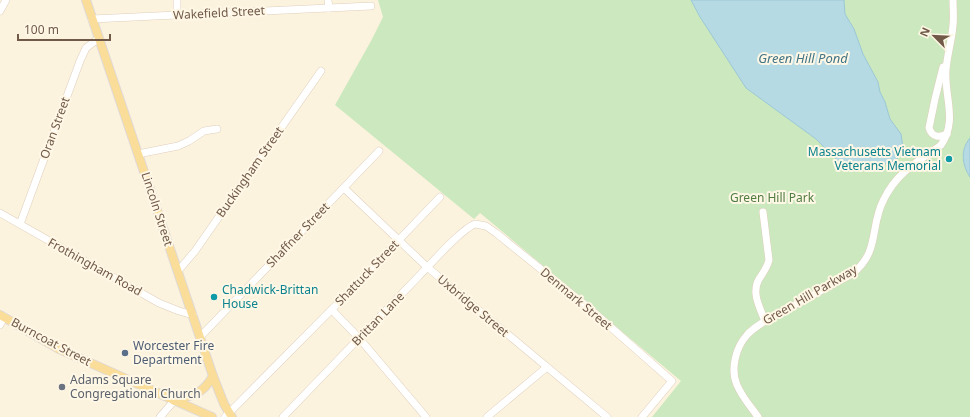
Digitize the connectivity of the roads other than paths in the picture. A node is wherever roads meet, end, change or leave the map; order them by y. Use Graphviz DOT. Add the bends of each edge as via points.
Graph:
graph roads {
  1 [pos="6,0"];
  2 [pos="86,0"];
  3 [pos="177,0"];
  4 [pos="328,0"];
  5 [pos="953,0"];
  6 [pos="371,6"];
  7 [pos="329,8"];
  8 [pos="0,11"];
  9 [pos="177,15"];
  10 [pos="92,18"];
  11 [pos="99,38"];
  12 [pos="948,54"];
  13 [pos="321,71"];
  14 [pos="217,129"];
  15 [pos="947,134"];
  16 [pos="379,151"];
  17 [pos="138,154"];
  18 [pos="344,188"];
  19 [pos="440,197"];
  20 [pos="763,212"];
  21 [pos="0,213"];
  22 [pos="20,224"];
  23 [pos="476,224"];
  24 [pos="399,240"];
  25 [pos="427,267"];
  26 [pos="178,271"];
  27 [pos="332,310"];
  28 [pos="193,315"];
  29 [pos="2,316"];
  30 [pos="765,321"];
  31 [pos="0,325"];
  32 [pos="200,336"];
  33 [pos="359,338"];
  34 [pos="547,367"];
  35 [pos="213,376"];
  36 [pos="174,401"];
  37 [pos="492,415"];
  38 [pos="229,416"];
  39 [pos="160,417"];
  40 [pos="212,417"];
  41 [pos="283,417"];
  42 [pos="426,417"];
  43 [pos="607,417"];
  44 [pos="642,417"];
  45 [pos="758,417"];
  1 -- 8 [label="street"];
  2 -- 10 [label="main road, Lincoln Street"];
  3 -- 9 [label="street"];
  4 -- 7 [label="street"];
  5 -- 12 [label="street, Green Hill Parkway" via="953,24"];
  6 -- 7 [label="street, Wakefield Street"];
  7 -- 9 [label="street, Wakefield Street"];
  9 -- 10 [label="street, Wakefield Street"];
  10 -- 11 [label="main road, Lincoln Street"];
  11 -- 17 [label="main road, Lincoln Street"];
  11 -- 22 [label="street, Oran Street" via="86,48 80,60"];
  12 -- 15 [label="street, Green Hill Parkway" via="946,77 950,124"];
  12 -- 15 [label="street" via="929,128 936,136"];
  13 -- 26 [label="street, Buckingham Street" via="195,251"];
  14 -- 17 [label="street" via="204,131 178,146"];
  15 -- 30 [label="street, Green Hill Parkway" via="941,145 899,176 891,187 880,208 871,250 861,266 852,274"];
  16 -- 18 [label="street, Shaffner Street"];
  17 -- 26 [label="main road, Lincoln Street"];
  18 -- 24 [label="street, Uxbridge Street"];
  18 -- 32 [label="street, Shaffner Street"];
  19 -- 24 [label="street, Shattuck Street"];
  20 -- 30 [label="street" via="769,260 755,289"];
  21 -- 22 [label="street, Frothingham Road"];
  22 -- 28 [label="street, Frothingham Road" via="159,303"];
  23 -- 25 [label="street, Brittan Lane" via="464,231"];
  23 -- 44 [label="street, Denmark Street" via="488,227 556,280 672,381"];
  24 -- 25 [label="street, Uxbridge Street"];
  24 -- 27 [label="street, Shattuck Street"];
  25 -- 33 [label="street, Brittan Lane"];
  25 -- 34 [label="street, Uxbridge Street"];
  26 -- 28 [label="main road, Lincoln Street"];
  27 -- 33 [label="street"];
  27 -- 38 [label="street, Shattuck Street"];
  28 -- 32 [label="main road, Lincoln Street"];
  29 -- 31 [label="street"];
  29 -- 36 [label="main road, Burncoat Street" via="59,349"];
  30 -- 45 [label="street, Green Hill Parkway" via="743,340 734,367 737,385"];
  32 -- 35 [label="main road, Lincoln Street"];
  33 -- 41 [label="street, Brittan Lane"];
  33 -- 42 [label="street"];
  34 -- 37 [label="street"];
  34 -- 43 [label="street, Uxbridge Street"];
  35 -- 36 [label="main road" via="202,390"];
  35 -- 38 [label="main road, Lincoln Street"];
  36 -- 39 [label="street"];
  36 -- 40 [label="main road, Burncoat Street"];
}
